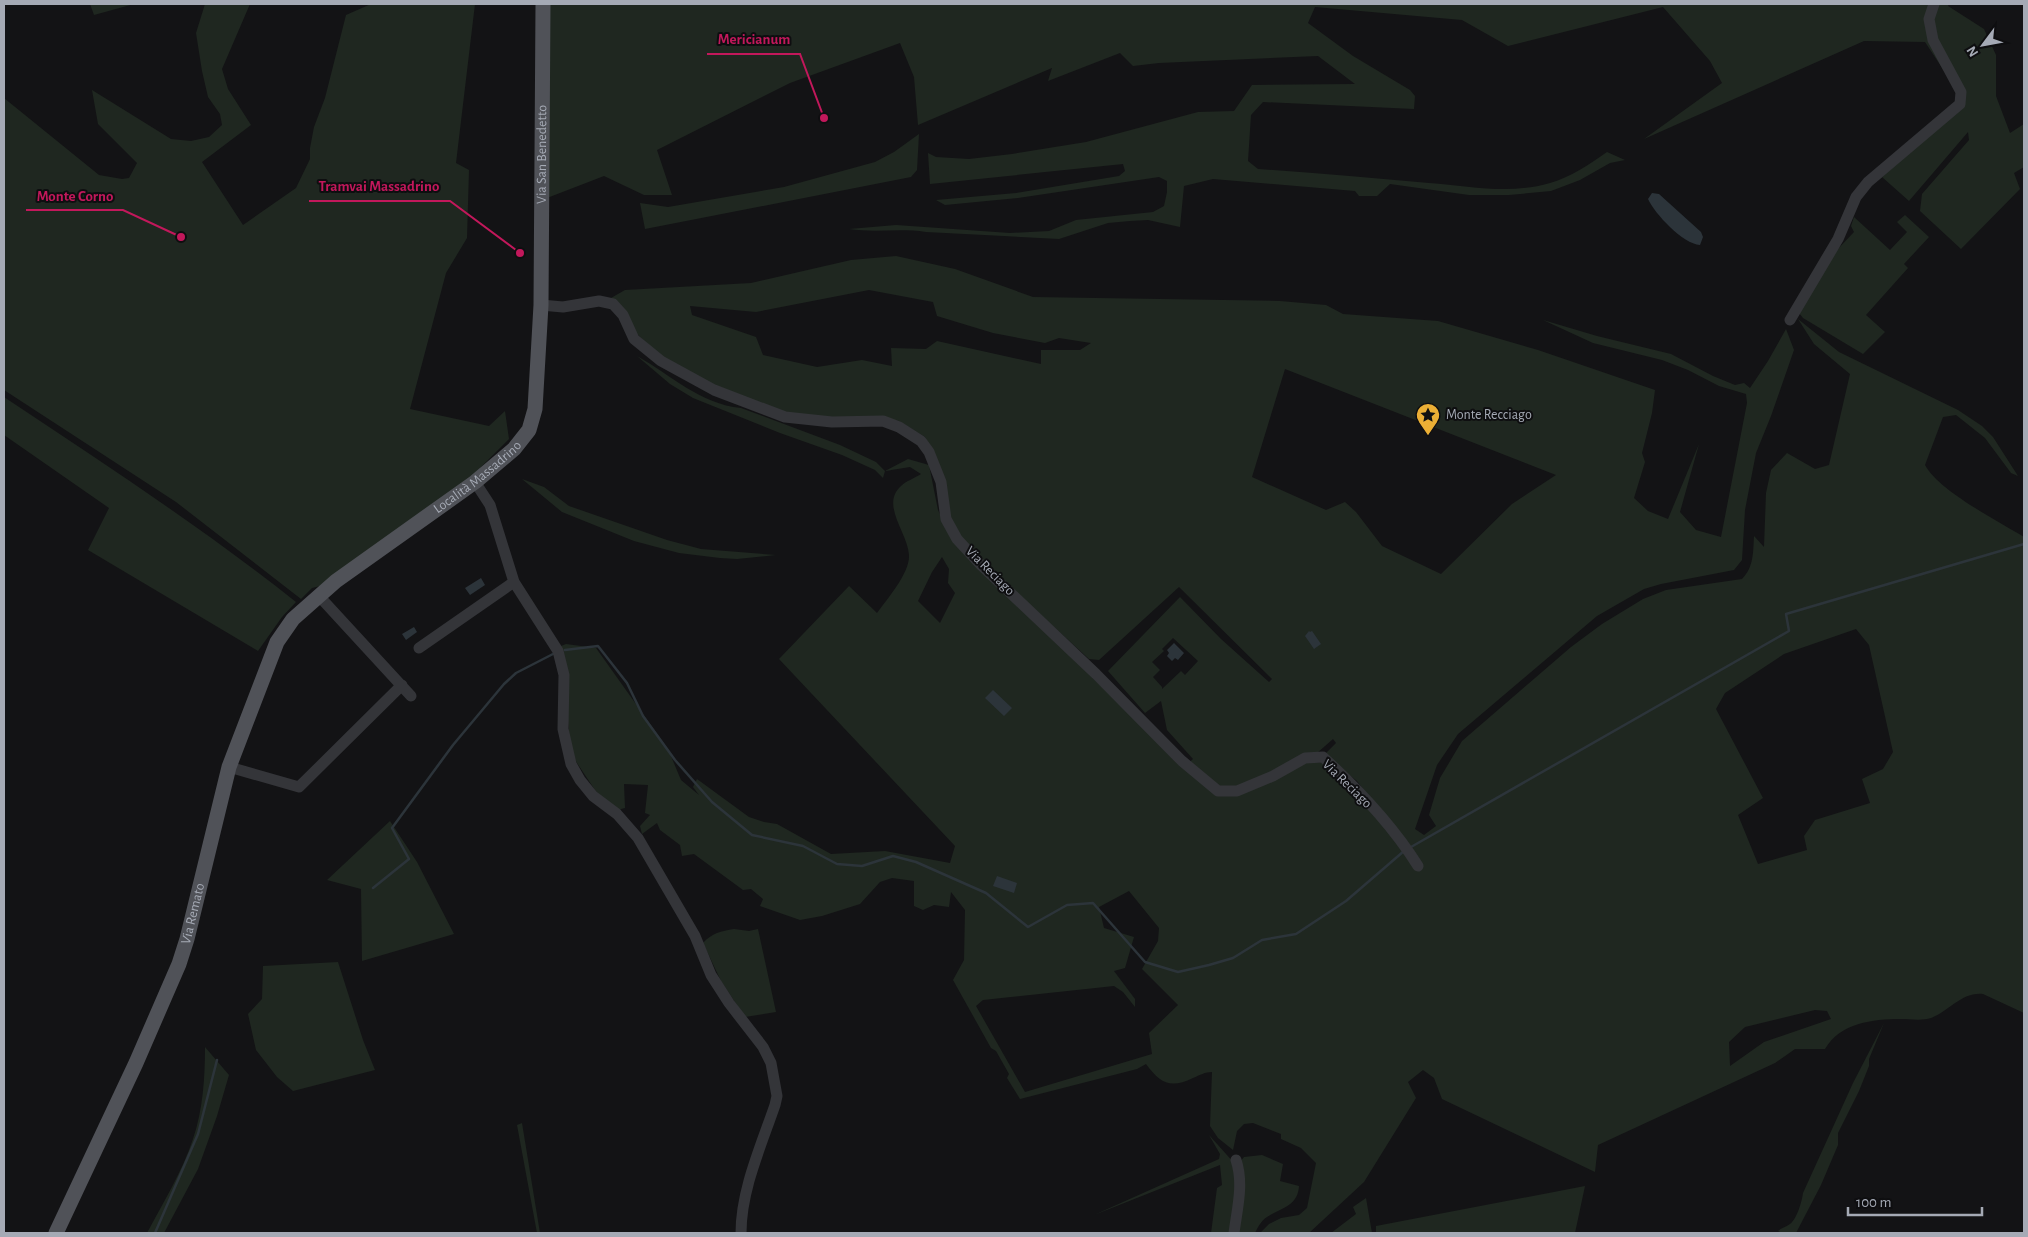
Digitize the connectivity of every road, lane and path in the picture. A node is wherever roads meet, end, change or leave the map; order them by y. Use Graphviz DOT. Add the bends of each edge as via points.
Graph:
graph roads {
  1 [pos="543,4"];
  2 [pos="1934,4"];
  3 [pos="543,305"];
  4 [pos="1790,320"];
  5 [pos="475,482"];
  6 [pos="514,582"];
  7 [pos="319,596"];
  8 [pos="419,648"];
  9 [pos="402,685"];
  10 [pos="411,696"];
  11 [pos="229,767"];
  12 [pos="1418,866"];
  13 [pos="1236,1160"];
  14 [pos="56,1233"];
  15 [pos="741,1233"];
  16 [pos="1234,1233"];
  1 -- 3 [label="main road, Via San Benedetto"];
  2 -- 4 [label="street" via="1929,19 1933,40 1961,92 1960,104 1868,182 1856,197 1838,239"];
  3 -- 5 [label="main road, Località Massadrino" via="535,409 529,430 514,449"];
  3 -- 12 [label="street, Via Reciago" via="563,308 599,301 613,304 623,315 634,339 661,361 714,390 785,417 832,422 883,421 921,441 941,482 946,519 957,539 1182,762 1218,791 1237,791 1306,758 1322,757 1343,775"];
  5 -- 6 [label="street" via="490,505"];
  5 -- 7 [label="main road, Località Massadrino"];
  6 -- 8 [label="street"];
  6 -- 15 [label="street" via="558,651 562,663 564,729 571,764 593,796 628,825 638,838 695,936 711,975 771,1063 777,1096 747,1191"];
  7 -- 9 [label="street"];
  7 -- 11 [label="main road, Via Remato" via="294,619 277,642"];
  9 -- 10 [label="street"];
  9 -- 11 [label="street" via="298,787"];
  11 -- 14 [label="main road, Via Remato" via="188,939 179,964"];
  13 -- 16 [label="street" via="1240,1187"];
}
